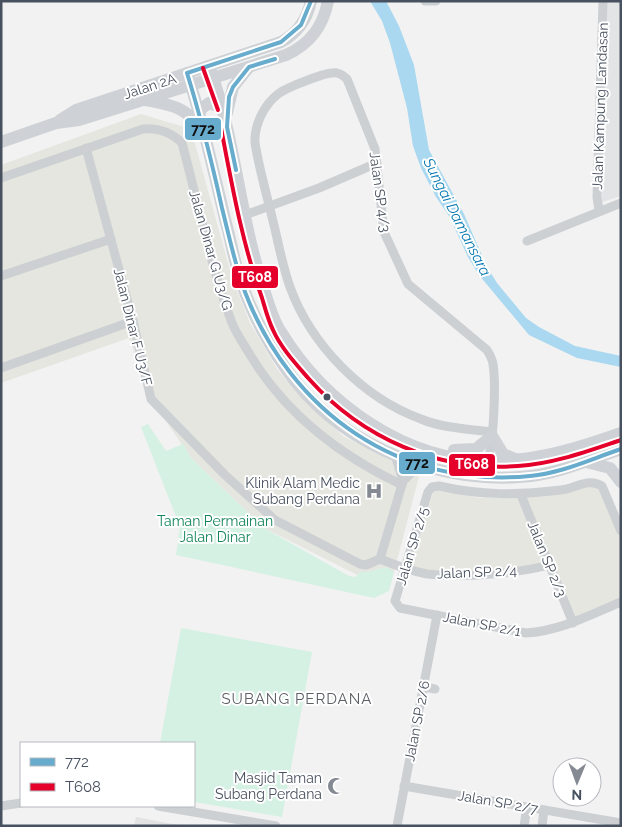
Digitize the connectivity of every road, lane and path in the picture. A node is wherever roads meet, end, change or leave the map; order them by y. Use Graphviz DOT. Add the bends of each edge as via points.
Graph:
graph roads {
  1 [pos="311,1"];
  2 [pos="328,1"];
  3 [pos="425,1"];
  4 [pos="436,1"];
  5 [pos="603,1"];
  6 [pos="249,67"];
  7 [pos="212,72"];
  8 [pos="189,79"];
  9 [pos="144,99"];
  10 [pos="224,108"];
  11 [pos="199,115"];
  12 [pos="56,123"];
  13 [pos="226,127"];
  14 [pos="203,130"];
  15 [pos="1,142"];
  16 [pos="86,148"];
  17 [pos="377,163"];
  18 [pos="1,178"];
  19 [pos="621,203"];
  20 [pos="270,206"];
  21 [pos="599,210"];
  22 [pos="245,215"];
  23 [pos="111,239"];
  24 [pos="528,241"];
  25 [pos="1,276"];
  26 [pos="133,321"];
  27 [pos="1,368"];
  28 [pos="621,433"];
  29 [pos="492,434"];
  30 [pos="605,439"];
  31 [pos="419,448"];
  32 [pos="387,451"];
  33 [pos="615,451"];
  34 [pos="517,460"];
  35 [pos="487,461"];
  36 [pos="584,462"];
  37 [pos="449,473"];
  38 [pos="621,480"];
  39 [pos="403,483"];
  40 [pos="521,495"];
  41 [pos="621,531"];
  42 [pos="380,559"];
  43 [pos="549,565"];
  44 [pos="405,569"];
  45 [pos="621,602"];
  46 [pos="427,613"];
  47 [pos="437,616"];
  48 [pos="573,623"];
  49 [pos="424,687"];
  50 [pos="435,689"];
  51 [pos="404,786"];
  52 [pos="20,803"];
  53 [pos="1,806"];
  54 [pos="164,807"];
  55 [pos="527,807"];
  56 [pos="544,810"];
  57 [pos="621,823"];
  58 [pos="276,826"];
  59 [pos="397,826"];
  60 [pos="524,826"];
  61 [pos="542,826"];
  1 -- 7 [label="main road, Jalan 2A" via="306,19 292,36"];
  2 -- 6 [label="main road, Jalan 2A" via="325,15 313,36 300,48"];
  3 -- 4 [label="street"];
  5 -- 21 [label="street, Jalan Kampung Landasan"];
  6 -- 7 [label="main road, Jalan 2A"];
  6 -- 13 [label="main road" via="229,97"];
  7 -- 8 [label="main road, Jalan 2A"];
  7 -- 10 [label="main road"];
  8 -- 9 [label="main road"];
  8 -- 11 [label="main road"];
  8 -- 12 [label="main road, Jalan 2A" via="76,110"];
  9 -- 12 [label="main road" via="79,120"];
  9 -- 14 [label="main road" via="181,108"];
  10 -- 11 [label="main road" via="209,103"];
  10 -- 13 [label="main road"];
  11 -- 14 [label="main road"];
  12 -- 15 [label="main road"];
  13 -- 22 [label="main road"];
  14 -- 32 [label="main road" via="240,278 267,339 295,381 324,410 356,434"];
  16 -- 18 [label="street, Jalan Dinar G U3/G"];
  16 -- 23 [label="street, Jalan Dinar F U3/F"];
  16 -- 39 [label="street, Jalan Dinar G U3/G" via="131,132 154,128 175,136 182,143 219,285 233,325 260,372 289,408 338,450 370,470"];
  17 -- 20 [label="street"];
  17 -- 20 [label="street, Jalan SP 4/3" via="361,112 344,76 331,73 284,90 261,115 255,138"];
  17 -- 29 [label="street, Jalan SP 4/3" via="384,232 408,284 492,357"];
  19 -- 21 [label="street"];
  20 -- 22 [label="street"];
  20 -- 29 [label="street" via="290,287 322,344 339,363 365,388 422,420"];
  21 -- 24 [label="street"];
  22 -- 31 [label="main road" via="262,282 280,331 334,396 387,434"];
  23 -- 25 [label="street"];
  23 -- 26 [label="street, Jalan Dinar F U3/F"];
  26 -- 27 [label="street"];
  26 -- 42 [label="street, Jalan Dinar F U3/F" via="152,398 225,475 275,520 360,564"];
  28 -- 30 [label="main road"];
  29 -- 31 [label="main road" via="476,449 469,451"];
  29 -- 34 [label="main road" via="503,454"];
  29 -- 35 [label="street, Jalan SP 4/3"];
  30 -- 33 [label="main road"];
  30 -- 34 [label="main road" via="564,452"];
  31 -- 35 [label="main road" via="457,458"];
  32 -- 37 [label="main road"];
  32 -- 39 [label="street" via="396,458"];
  33 -- 36 [label="main road"];
  33 -- 38 [label="main road"];
  34 -- 35 [label="main road"];
  35 -- 37 [label="main road" via="475,469"];
  36 -- 37 [label="main road" via="530,476"];
  36 -- 38 [label="main road" via="610,468"];
  37 -- 39 [label="street" via="421,469 413,471"];
  39 -- 42 [label="street"];
  40 -- 41 [label="street" via="598,483"];
  40 -- 43 [label="street, Jalan SP 2/3"];
  40 -- 44 [label="street, Jalan SP 2/5" via="483,495 432,486"];
  42 -- 44 [label="street, Jalan SP 2/4"];
  43 -- 44 [label="street, Jalan SP 2/4" via="461,575 428,574"];
  43 -- 48 [label="street, Jalan SP 2/3"];
  44 -- 46 [label="street, Jalan SP 2/5" via="395,601 397,606"];
  45 -- 48 [label="street, Jalan SP 2/1"];
  46 -- 47 [label="street, Jalan SP 2/1"];
  47 -- 48 [label="street, Jalan SP 2/1" via="526,633"];
  47 -- 49 [label="street, Jalan SP 2/6"];
  49 -- 50 [label="street"];
  49 -- 51 [label="street, Jalan SP 2/6"];
  51 -- 55 [label="street, Jalan SP 2/7"];
  51 -- 59 [label="street, Jalan SP 2/6"];
  52 -- 53 [label="street"];
  54 -- 58 [label="street"];
  55 -- 56 [label="street, Jalan SP 2/7"];
  55 -- 60 [label="street"];
  56 -- 57 [label="street, Jalan SP 2/7"];
  56 -- 61 [label="street"];
}
